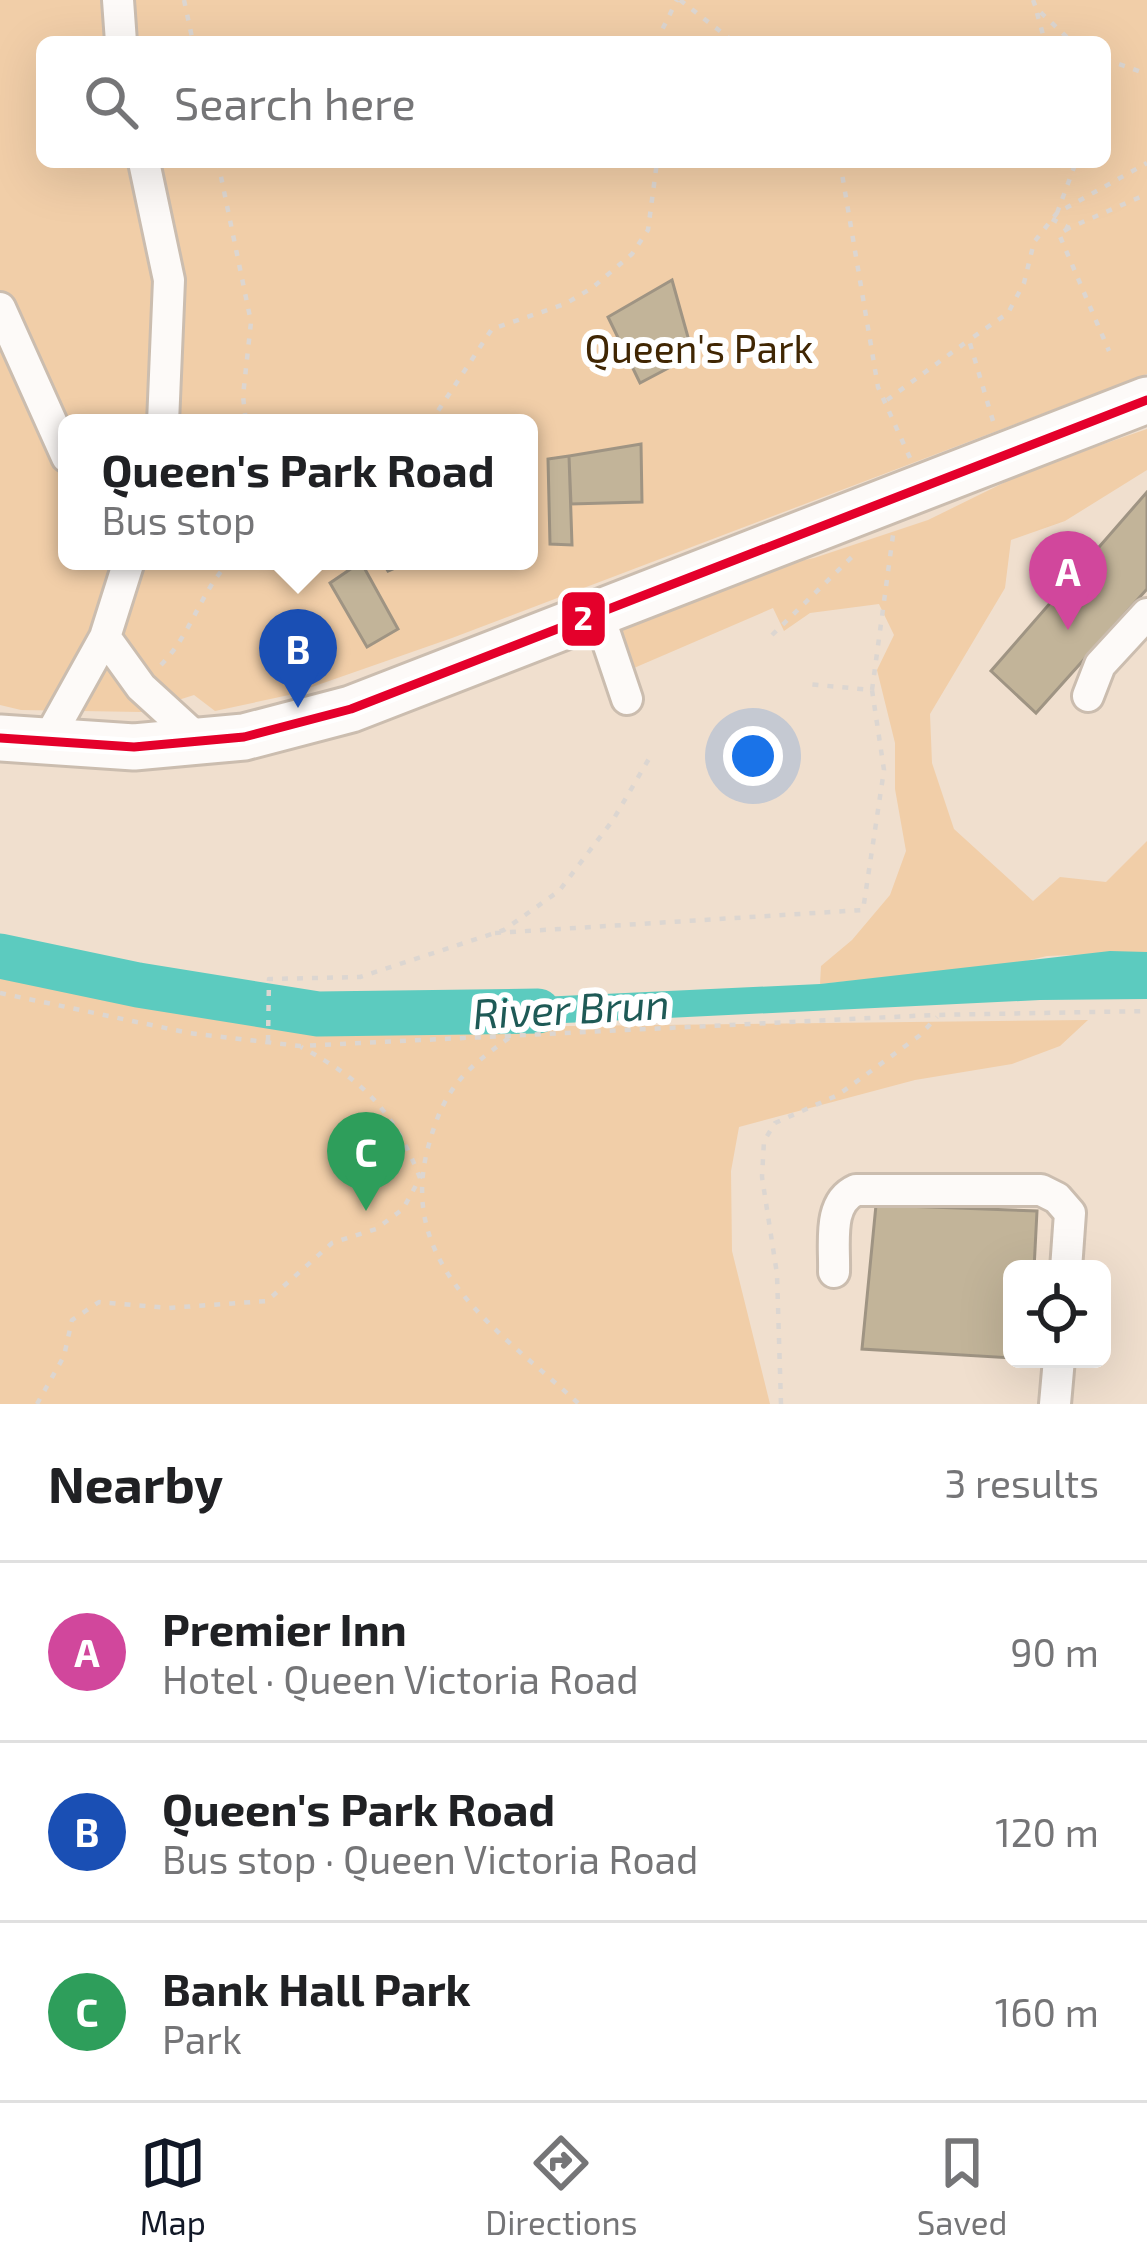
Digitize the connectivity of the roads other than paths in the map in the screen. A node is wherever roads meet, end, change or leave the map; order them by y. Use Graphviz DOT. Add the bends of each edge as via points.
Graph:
graph roads {
  1 [pos="118,0"];
  2 [pos="121,36"];
  3 [pos="144,168"];
  4 [pos="0,308"];
  5 [pos="1147,400"];
  6 [pos="163,414"];
  7 [pos="58,437"];
  8 [pos="126,570"];
  9 [pos="598,613"];
  10 [pos="1147,614"];
  11 [pos="105,637"];
  12 [pos="1088,697"];
  13 [pos="627,699"];
  14 [pos="0,738"];
  15 [pos="199,740"];
  16 [pos="46,743"];
  17 [pos="1067,1260"];
  18 [pos="834,1272"];
  19 [pos="1057,1368"];
  20 [pos="1055,1404"];
  1 -- 2 [label="street"];
  3 -- 6 [label="street" via="169,280"];
  4 -- 7 [label="street"];
  5 -- 9 [label="highway"];
  8 -- 11 [label="street"];
  9 -- 13 [label="street"];
  9 -- 15 [label="highway" via="351,709"];
  10 -- 12 [label="street" via="1100,665"];
  11 -- 15 [label="street" via="140,687"];
  11 -- 16 [label="street"];
  14 -- 16 [label="highway"];
  15 -- 16 [label="highway"];
  17 -- 18 [label="street" via="1070,1213 1040,1190 856,1190 836,1206"];
  19 -- 20 [label="street"];
}
